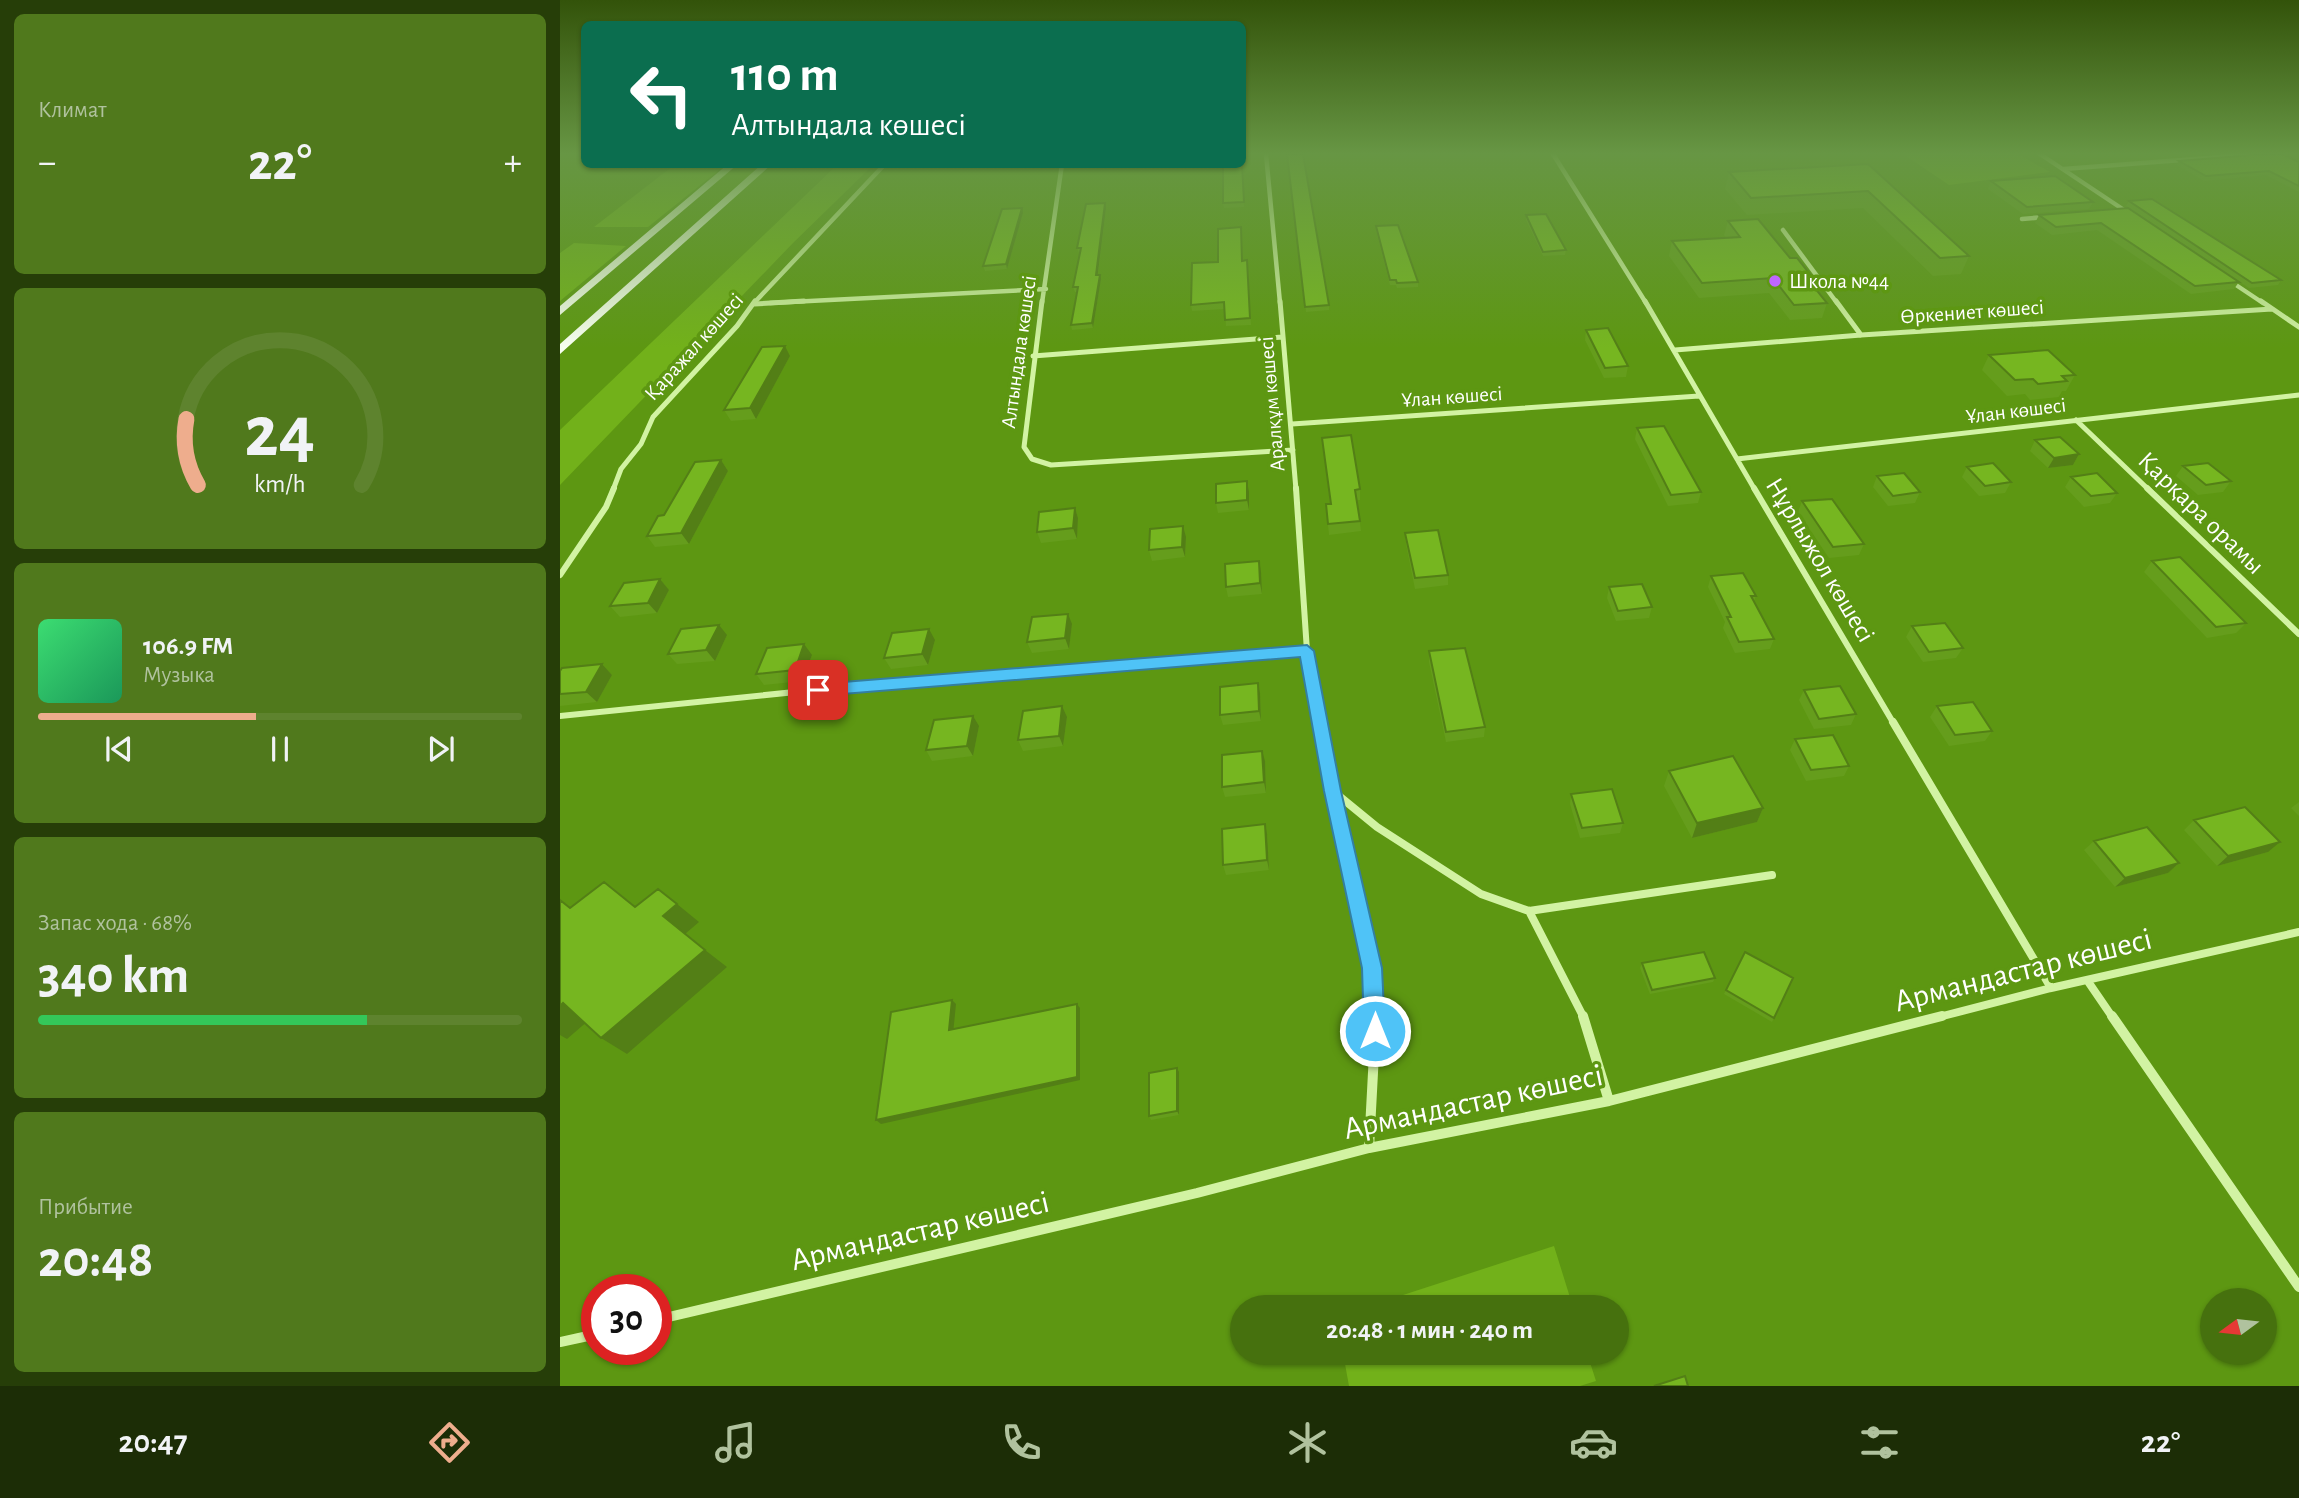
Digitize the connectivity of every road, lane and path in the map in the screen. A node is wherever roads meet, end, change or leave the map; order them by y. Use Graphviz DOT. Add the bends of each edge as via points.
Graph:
graph roads {
  1 [pos="670,219"];
  2 [pos="707,219"];
  3 [pos="833,219"];
  4 [pos="1055,219"];
  5 [pos="1274,219"];
  6 [pos="1593,219"];
  7 [pos="2022,219"];
  8 [pos="2026,219"];
  9 [pos="1783,230"];
  10 [pos="2227,279"];
  11 [pos="1046,289"];
  12 [pos="753,304"];
  13 [pos="2273,309"];
  14 [pos="560,312"];
  15 [pos="2299,327"];
  16 [pos="1861,335"];
  17 [pos="1282,337"];
  18 [pos="560,349"];
  19 [pos="1675,350"];
  20 [pos="1033,356"];
  21 [pos="1699,396"];
  22 [pos="2299,396"];
  23 [pos="2076,420"];
  24 [pos="1292,424"];
  25 [pos="1293,450"];
  26 [pos="1737,459"];
  27 [pos="560,575"];
  28 [pos="2299,634"];
  29 [pos="1307,651"];
  30 [pos="560,716"];
  31 [pos="1333,791"];
  32 [pos="1772,875"];
  33 [pos="1529,911"];
  34 [pos="2299,932"];
  35 [pos="2087,980"];
  36 [pos="2051,988"];
  37 [pos="1608,1101"];
  38 [pos="1370,1148"];
  39 [pos="2299,1286"];
  40 [pos="672,1316"];
  41 [pos="581,1337"];
  42 [pos="560,1342"];
  1 -- 14 [label="main road"];
  2 -- 18 [label="main road"];
  3 -- 12 [label="street, Қаражал көшесі"];
  4 -- 11 [label="street, Алтындала көшесі"];
  5 -- 17 [label="street, Аралқұм көшесі"];
  6 -- 19 [label="street, Нұрлыжол көшесі"];
  7 -- 8 [label="street"];
  9 -- 16 [label="street"];
  10 -- 13 [label="street"];
  11 -- 12 [label="street"];
  11 -- 20 [label="street, Алтындала көшесі"];
  12 -- 27 [label="street, Қаражал көшесі" via="653,416 621,469 606,507"];
  13 -- 15 [label="street"];
  13 -- 16 [label="street, Өркениет көшесі"];
  16 -- 19 [label="street, Өркениет көшесі"];
  17 -- 20 [label="street"];
  17 -- 24 [label="street, Аралқұм көшесі"];
  19 -- 21 [label="street, Нұрлыжол көшесі"];
  20 -- 25 [label="street, Алтындала көшесі" via="1024,447 1032,459 1051,465"];
  21 -- 24 [label="street, Ұлан көшесі"];
  21 -- 26 [label="street, Нұрлыжол көшесі"];
  22 -- 23 [label="street, Ұлан көшесі"];
  23 -- 26 [label="street, Ұлан көшесі"];
  23 -- 28 [label="street, Қарқара орамы"];
  24 -- 25 [label="street, Аралқұм көшесі"];
  25 -- 29 [label="street, Аралқұм көшесі"];
  26 -- 36 [label="street, Нұрлыжол көшесі"];
  29 -- 30 [label="street" via="844,687"];
  29 -- 31 [label="street, Аралқұм көшесі"];
  31 -- 33 [label="street" via="1377,827 1481,894"];
  31 -- 38 [label="street, Аралқұм көшесі" via="1372,968 1376,1007"];
  32 -- 33 [label="street"];
  33 -- 37 [label="street" via="1586,1022"];
  34 -- 35 [label="street, Армандастар көшесі"];
  35 -- 36 [label="street, Армандастар көшесі"];
  35 -- 39 [label="street"];
  36 -- 37 [label="street, Армандастар көшесі"];
  37 -- 38 [label="street, Армандастар көшесі"];
  38 -- 40 [label="street, Армандастар көшесі"];
  41 -- 42 [label="street"];
}
